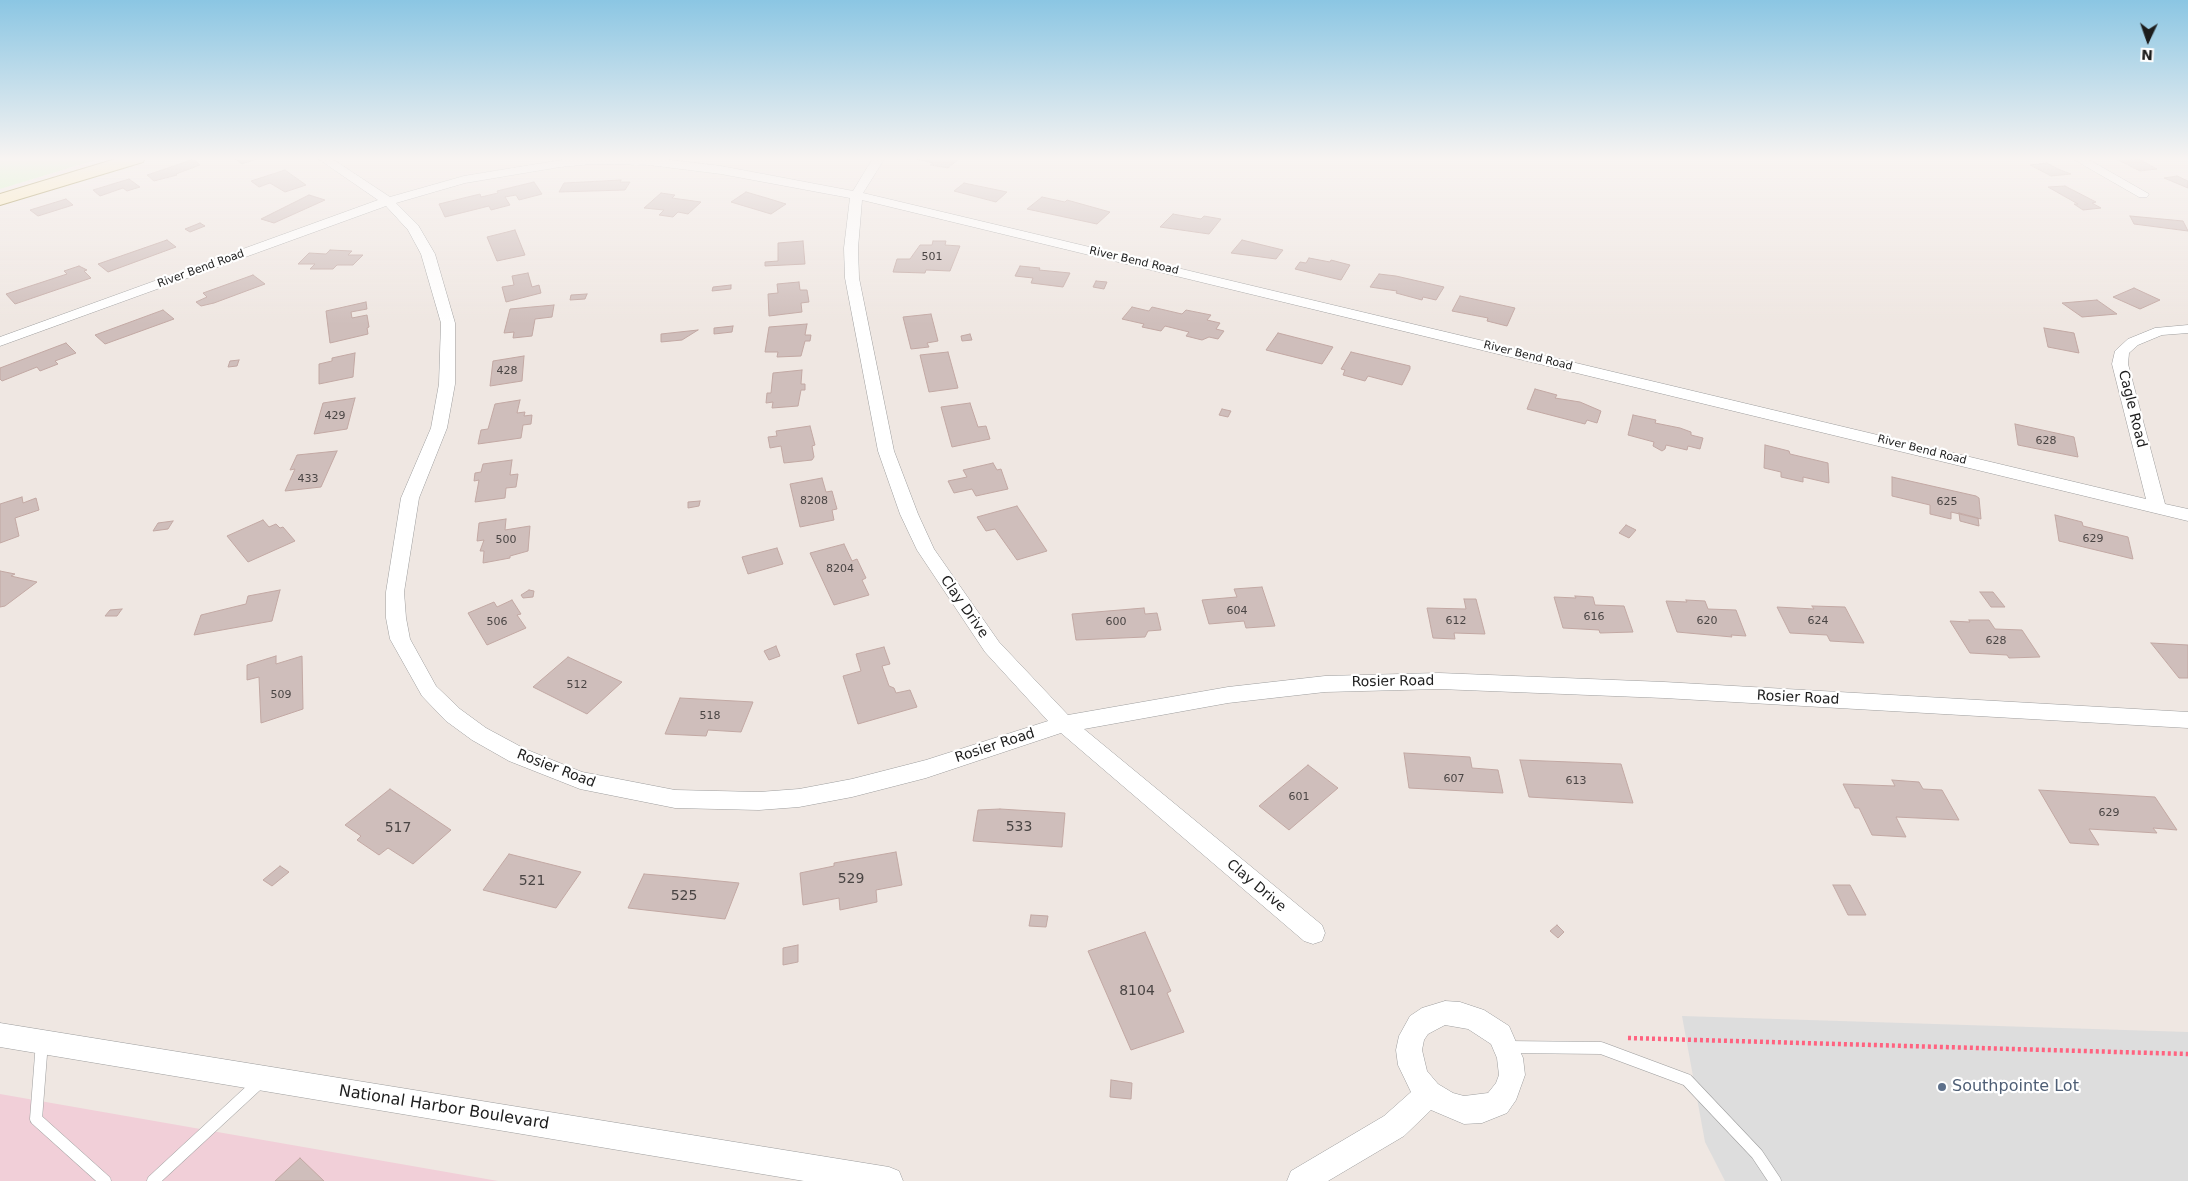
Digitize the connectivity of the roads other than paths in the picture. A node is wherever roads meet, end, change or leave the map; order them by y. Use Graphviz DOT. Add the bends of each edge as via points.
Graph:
graph roads {
  1 [pos="357,213"];
  2 [pos="399,213"];
  3 [pos="854,213"];
  4 [pos="932,213"];
  5 [pos="2188,329"];
  6 [pos="0,342"];
  7 [pos="2157,507"];
  8 [pos="2188,515"];
  9 [pos="2188,720"];
  10 [pos="1064,724"];
  11 [pos="1313,933"];
  12 [pos="0,1035"];
  13 [pos="42,1042"];
  14 [pos="1505,1047"];
  15 [pos="264,1078"];
  16 [pos="1430,1094"];
  17 [pos="105,1181"];
  18 [pos="153,1181"];
  19 [pos="889,1181"];
  20 [pos="1301,1181"];
  21 [pos="1775,1181"];
  1 -- 6 [label="street, River Bend Road"];
  2 -- 10 [label="street, Rosier Road" via="413,228 428,254 448,323 447,384 439,428 410,498 395,592 396,618 400,639 429,691 453,715 517,755 580,780 675,799 759,802 852,788 926,769"];
  3 -- 10 [label="street, Clay Drive" via="852,278 878,416 894,477 926,550 950,588 992,646"];
  4 -- 7 [label="street, River Bend Road"];
  5 -- 7 [label="street, Cagle Road" via="2160,330 2133,342 2122,351 2120,364"];
  7 -- 8 [label="street, River Bend Road"];
  9 -- 10 [label="street, Rosier Road" via="1664,690 1439,681 1325,684 1228,694"];
  10 -- 11 [label="street, Clay Drive"];
  12 -- 13 [label="street, National Harbor Boulevard"];
  13 -- 15 [label="street, National Harbor Boulevard"];
  13 -- 17 [label="lane" via="36,1119"];
  14 -- 16 [label="street" via="1512,1075 1507,1091 1497,1103 1482,1109 1464,1110"];
  14 -- 16 [label="street" via="1500,1035 1476,1019 1444,1013 1431,1017 1419,1025 1409,1050 1418,1080"];
  14 -- 21 [label="lane" via="1600,1048 1687,1080 1757,1154"];
  15 -- 18 [label="lane"];
  15 -- 19 [label="street, National Harbor Boulevard"];
  16 -- 20 [label="street" via="1394,1126"];
}
